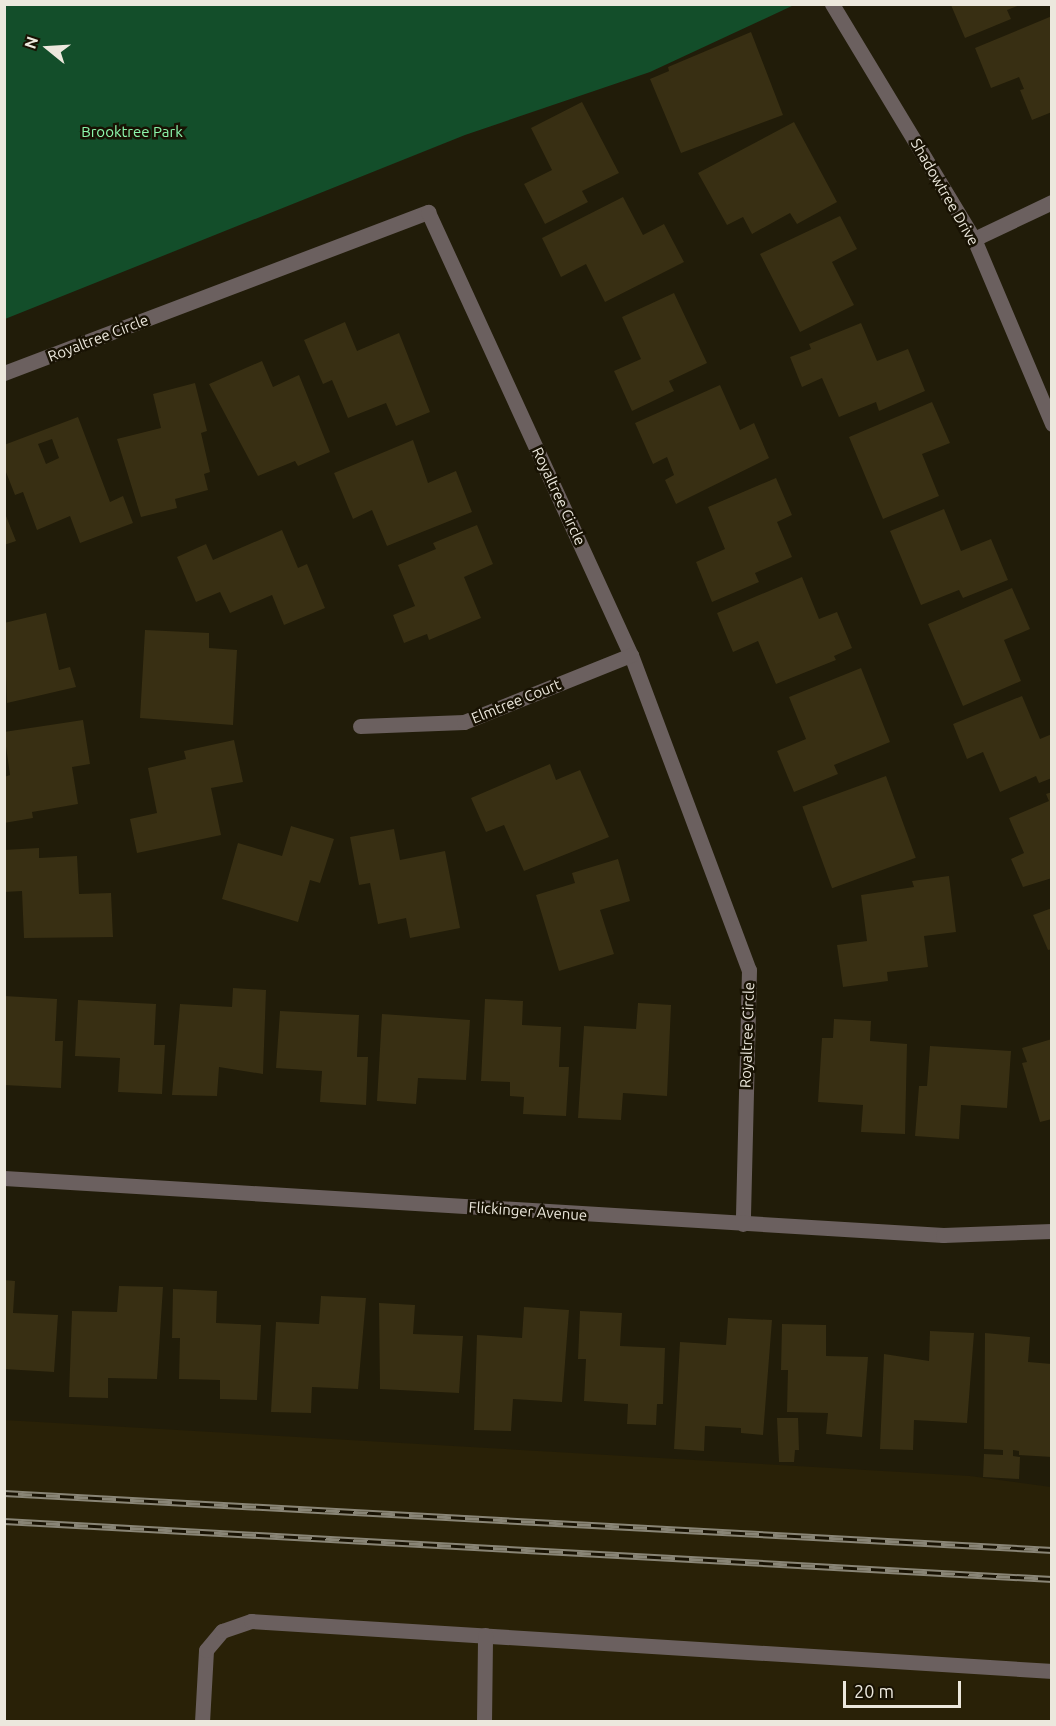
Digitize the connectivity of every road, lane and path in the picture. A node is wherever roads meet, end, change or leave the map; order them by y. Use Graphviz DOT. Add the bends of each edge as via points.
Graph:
graph roads {
  1 [pos="832,4"];
  2 [pos="1052,202"];
  3 [pos="974,239"];
  4 [pos="4,373"];
  5 [pos="1052,424"];
  6 [pos="632,655"];
  7 [pos="360,726"];
  8 [pos="4,1178"];
  9 [pos="743,1224"];
  10 [pos="1052,1231"];
  11 [pos="485,1635"];
  12 [pos="1052,1671"];
  13 [pos="202,1722"];
  14 [pos="484,1722"];
  1 -- 3 [label="street, Shadowtree Drive"];
  2 -- 3 [label="street"];
  3 -- 5 [label="street, Shadowtree Drive"];
  4 -- 6 [label="street, Royaltree Circle" via="428,212"];
  6 -- 7 [label="street, Elmtree Court" via="464,722"];
  6 -- 9 [label="street, Royaltree Circle" via="749,970"];
  8 -- 9 [label="street, Flickinger Avenue"];
  9 -- 10 [label="street, Flickinger Avenue" via="943,1235"];
  11 -- 12 [label="street"];
  11 -- 13 [label="street" via="251,1621 222,1631 206,1650"];
  11 -- 14 [label="street"];
}
